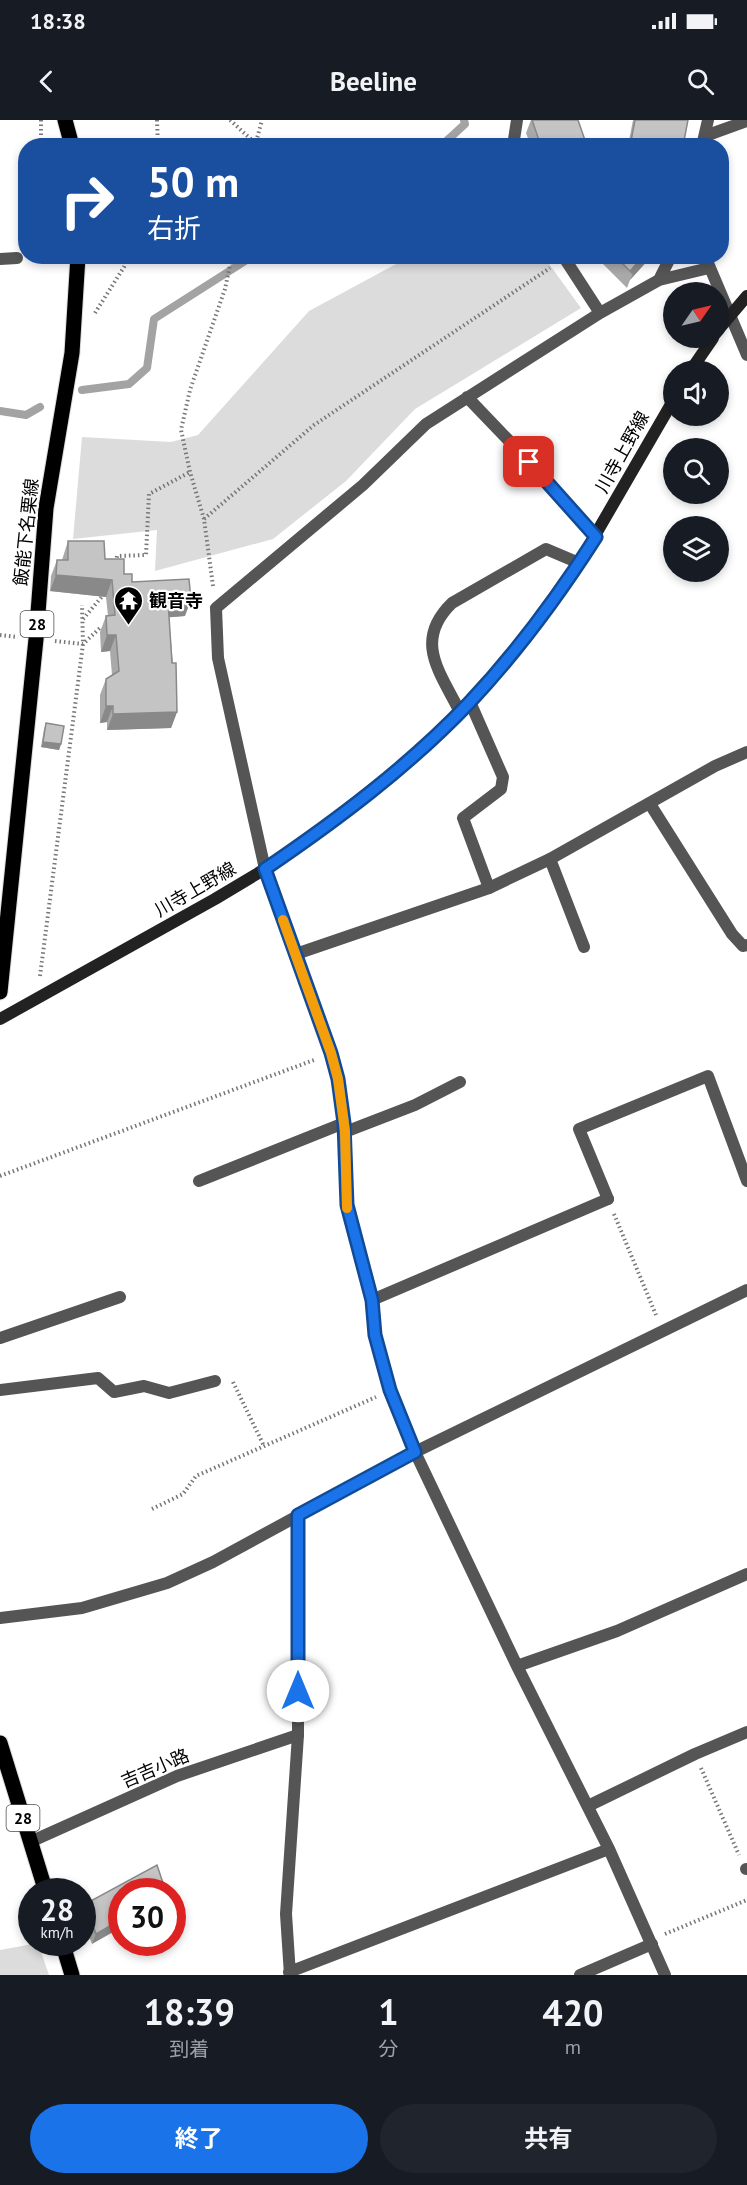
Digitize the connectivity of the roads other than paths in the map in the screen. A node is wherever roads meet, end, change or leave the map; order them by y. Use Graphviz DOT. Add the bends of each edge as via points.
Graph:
graph roads {
  1 [pos="65,120"];
  2 [pos="517,120"];
  3 [pos="708,120"];
  4 [pos="747,121"];
  5 [pos="70,138"];
  6 [pos="514,138"];
  7 [pos="705,138"];
  8 [pos="710,138"];
  9 [pos="17,258"];
  10 [pos="0,259"];
  11 [pos="78,264"];
  12 [pos="568,264"];
  13 [pos="667,264"];
  14 [pos="702,264"];
  15 [pos="708,264"];
  16 [pos="659,280"];
  17 [pos="747,296"];
  18 [pos="600,313"];
  19 [pos="730,314"];
  20 [pos="747,355"];
  21 [pos="467,397"];
  22 [pos="663,418"];
  23 [pos="596,537"];
  24 [pos="579,563"];
  25 [pos="470,702"];
  26 [pos="460,712"];
  27 [pos="747,752"];
  28 [pos="650,804"];
  29 [pos="550,859"];
  30 [pos="265,869"];
  31 [pos="489,888"];
  32 [pos="747,945"];
  33 [pos="584,947"];
  34 [pos="296,954"];
  35 [pos="0,992"];
  36 [pos="0,1019"];
  37 [pos="460,1082"];
  38 [pos="344,1127"];
  39 [pos="199,1181"];
  40 [pos="747,1181"];
  41 [pos="747,1290"];
  42 [pos="120,1298"];
  43 [pos="372,1300"];
  44 [pos="0,1338"];
  45 [pos="215,1381"];
  46 [pos="0,1390"];
  47 [pos="415,1452"];
  48 [pos="298,1515"];
  49 [pos="747,1574"];
  50 [pos="0,1618"];
  51 [pos="517,1666"];
  52 [pos="747,1732"];
  53 [pos="298,1735"];
  54 [pos="0,1743"];
  55 [pos="588,1806"];
  56 [pos="30,1842"];
  57 [pos="609,1849"];
  58 [pos="42,1878"];
  59 [pos="651,1942"];
  60 [pos="66,1956"];
  61 [pos="290,1974"];
  62 [pos="72,1975"];
  63 [pos="580,1975"];
  64 [pos="665,1975"];
  1 -- 5 [label="main road"];
  2 -- 6 [label="street"];
  3 -- 7 [label="street"];
  4 -- 8 [label="street"];
  9 -- 10 [label="street"];
  11 -- 35 [label="main road, 飯能下名栗線 / 28" via="72,353 46,508"];
  12 -- 18 [label="street"];
  13 -- 16 [label="street"];
  14 -- 16 [label="street"];
  15 -- 19 [label="street"];
  16 -- 18 [label="street"];
  17 -- 19 [label="street"];
  18 -- 21 [label="street"];
  19 -- 20 [label="street"];
  21 -- 23 [label="street"];
  21 -- 30 [label="street" via="426,424 363,485 216,608 218,658"];
  22 -- 23 [label="street, 川寺上野線"];
  23 -- 24 [label="street, 川寺上野線"];
  24 -- 25 [label="street, 川寺上野線" via="525,637"];
  24 -- 26 [label="street" via="546,549 452,603 440,615 432,632 433,658"];
  25 -- 26 [label="street, 川寺上野線"];
  25 -- 31 [label="street" via="503,777 501,789 463,818"];
  26 -- 30 [label="street, 川寺上野線" via="361,800"];
  27 -- 28 [label="street"];
  28 -- 29 [label="street"];
  28 -- 32 [label="street" via="732,934 743,946"];
  29 -- 31 [label="street"];
  29 -- 33 [label="street"];
  30 -- 34 [label="street"];
  30 -- 36 [label="street, 川寺上野線"];
  31 -- 34 [label="street"];
  34 -- 38 [label="street" via="331,1053"];
  37 -- 38 [label="street" via="415,1105"];
  38 -- 39 [label="street"];
  38 -- 43 [label="street" via="347,1205"];
  40 -- 43 [label="street" via="708,1076 579,1129 608,1199"];
  41 -- 47 [label="street"];
  42 -- 44 [label="street"];
  43 -- 47 [label="street" via="375,1335 390,1390"];
  45 -- 46 [label="street" via="169,1393 144,1386 114,1392 98,1378"];
  47 -- 48 [label="street"];
  47 -- 51 [label="street"];
  48 -- 50 [label="street" via="166,1583 82,1608"];
  48 -- 53 [label="street"];
  49 -- 51 [label="street" via="617,1631"];
  51 -- 55 [label="street"];
  52 -- 55 [label="street"];
  53 -- 56 [label="street, 吉吉小路" via="177,1776"];
  53 -- 61 [label="street" via="286,1914"];
  54 -- 56 [label="main road, 28"];
  55 -- 57 [label="street"];
  56 -- 58 [label="main road, 28"];
  57 -- 59 [label="street"];
  57 -- 61 [label="street"];
  59 -- 63 [label="street"];
  59 -- 64 [label="street"];
  60 -- 62 [label="main road"];
}
